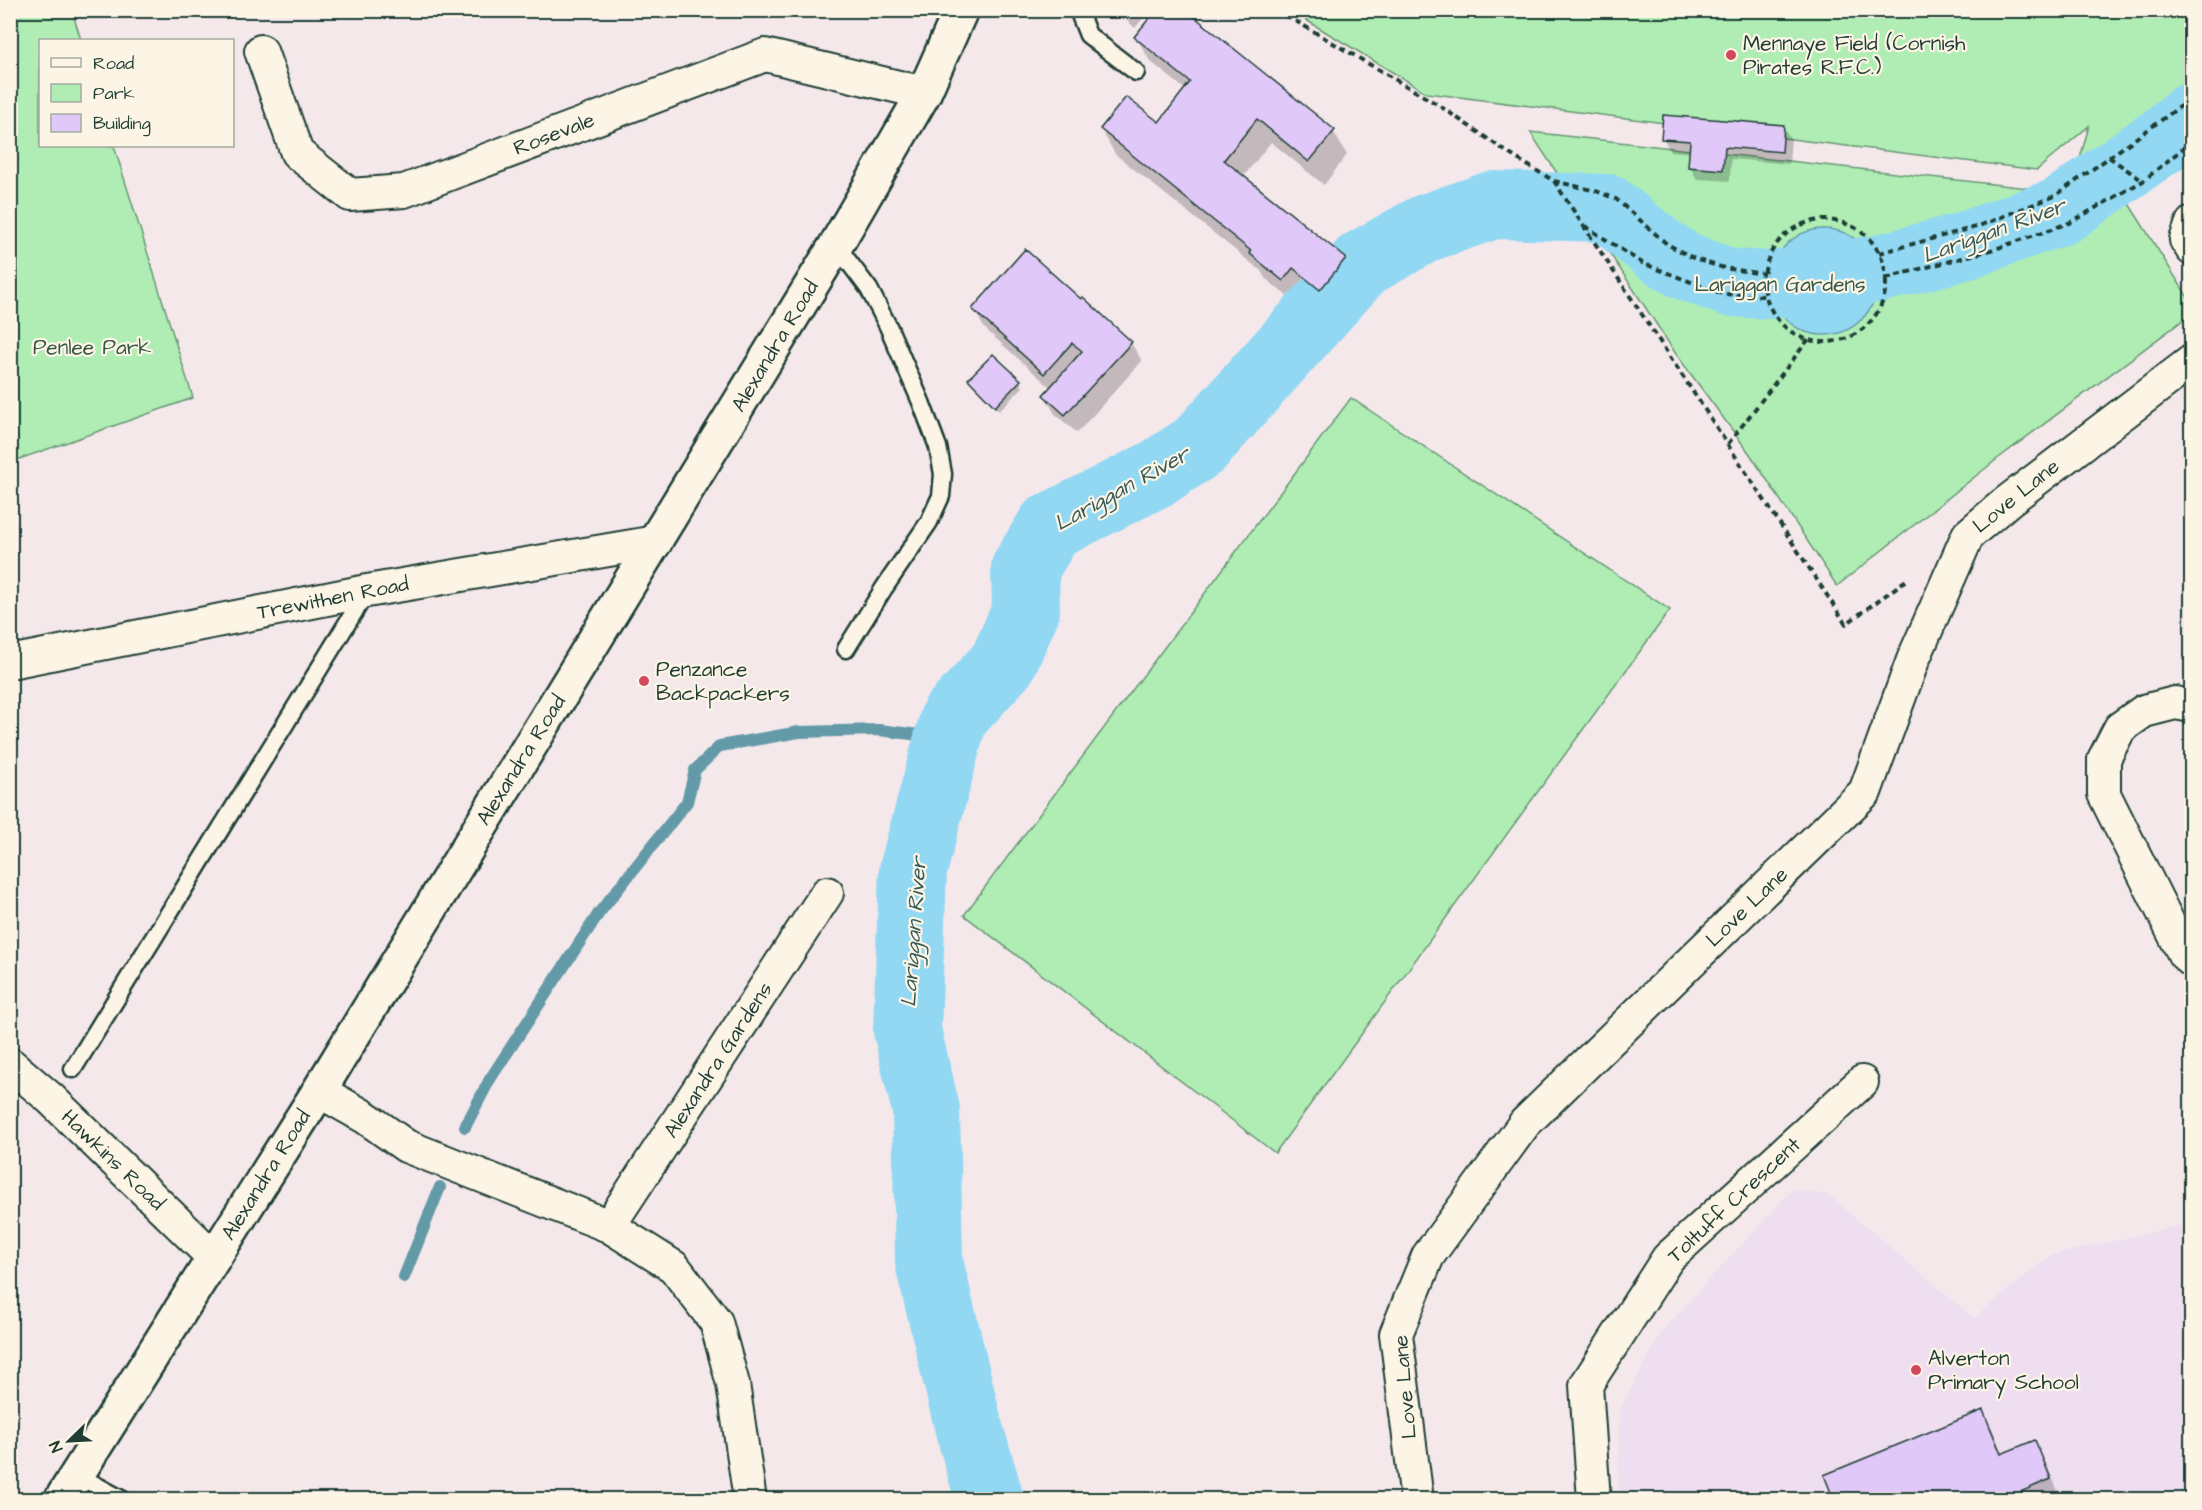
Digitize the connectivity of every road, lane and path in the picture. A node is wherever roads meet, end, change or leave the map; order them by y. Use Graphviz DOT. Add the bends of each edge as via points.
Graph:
graph roads {
  1 [pos="961,10"];
  2 [pos="1078,10"];
  3 [pos="1277,10"];
  4 [pos="261,51"];
  5 [pos="1136,72"];
  6 [pos="924,93"];
  7 [pos="2191,98"];
  8 [pos="2192,141"];
  9 [pos="2109,158"];
  10 [pos="1554,181"];
  11 [pos="2143,181"];
  12 [pos="1582,223"];
  13 [pos="2192,223"];
  14 [pos="836,245"];
  15 [pos="2192,249"];
  16 [pos="1879,253"];
  17 [pos="1764,277"];
  18 [pos="1886,278"];
  19 [pos="1765,294"];
  20 [pos="1808,340"];
  21 [pos="2192,361"];
  22 [pos="1728,444"];
  23 [pos="656,542"];
  24 [pos="1911,576"];
  25 [pos="367,591"];
  26 [pos="846,649"];
  27 [pos="10,662"];
  28 [pos="2192,706"];
  29 [pos="827,893"];
  30 [pos="2192,961"];
  31 [pos="10,1064"];
  32 [pos="73,1069"];
  33 [pos="1862,1082"];
  34 [pos="319,1091"];
  35 [pos="609,1226"];
  36 [pos="214,1258"];
  37 [pos="69,1487"];
  38 [pos="742,1494"];
  39 [pos="123,1500"];
  40 [pos="1417,1500"];
  41 [pos="1594,1500"];
  1 -- 6 [label="street, Alexandra Road"];
  2 -- 5 [label="lane" via="1088,35"];
  3 -- 10 [label="path" via="1437,104"];
  4 -- 6 [label="street, Rosevale" via="297,153 350,195 404,191 765,55"];
  6 -- 14 [label="street, Alexandra Road"];
  7 -- 9 [label="path"];
  8 -- 11 [label="path"];
  9 -- 11 [label="path"];
  9 -- 16 [label="path" via="2055,196 1976,227"];
  10 -- 12 [label="path"];
  10 -- 17 [label="path" via="1616,199 1667,244 1695,259"];
  11 -- 18 [label="path" via="2069,223 1995,249"];
  12 -- 19 [label="path" via="1642,263 1722,294"];
  12 -- 22 [label="path"];
  13 -- 15 [label="street" via="2186,240"];
  14 -- 23 [label="street, Alexandra Road"];
  14 -- 26 [label="lane" via="869,289 888,326 938,447 943,474 941,496 928,522"];
  16 -- 17 [label="path" via="1867,237 1851,226 1833,220 1814,221 1795,228 1780,240 1769,256"];
  16 -- 18 [label="path"];
  17 -- 19 [label="path"];
  18 -- 20 [label="path" via="1884,298 1876,315 1862,330 1827,343"];
  19 -- 20 [label="path" via="1774,316 1789,331"];
  20 -- 22 [label="path"];
  21 -- 40 [label="street, Love Lane" via="1968,535 1913,660 1865,792 1525,1123 1428,1256 1396,1334"];
  22 -- 24 [label="path" via="1845,624"];
  23 -- 25 [label="street, Trewithen Road"];
  23 -- 34 [label="street, Alexandra Road"];
  25 -- 27 [label="street, Trewithen Road"];
  25 -- 32 [label="lane"];
  28 -- 30 [label="street" via="2175,703 2144,711 2120,728 2104,759 2104,794 2184,954"];
  29 -- 35 [label="street, Alexandra Gardens"];
  31 -- 36 [label="street, Hawkins Road"];
  33 -- 41 [label="street, Toltuff Crescent" via="1668,1258 1586,1385"];
  34 -- 35 [label="street" via="406,1146"];
  34 -- 36 [label="street, Alexandra Road"];
  35 -- 38 [label="street" via="674,1267 716,1322 733,1384"];
  36 -- 37 [label="street, Alexandra Road"];
  37 -- 39 [label="lane"];
}
